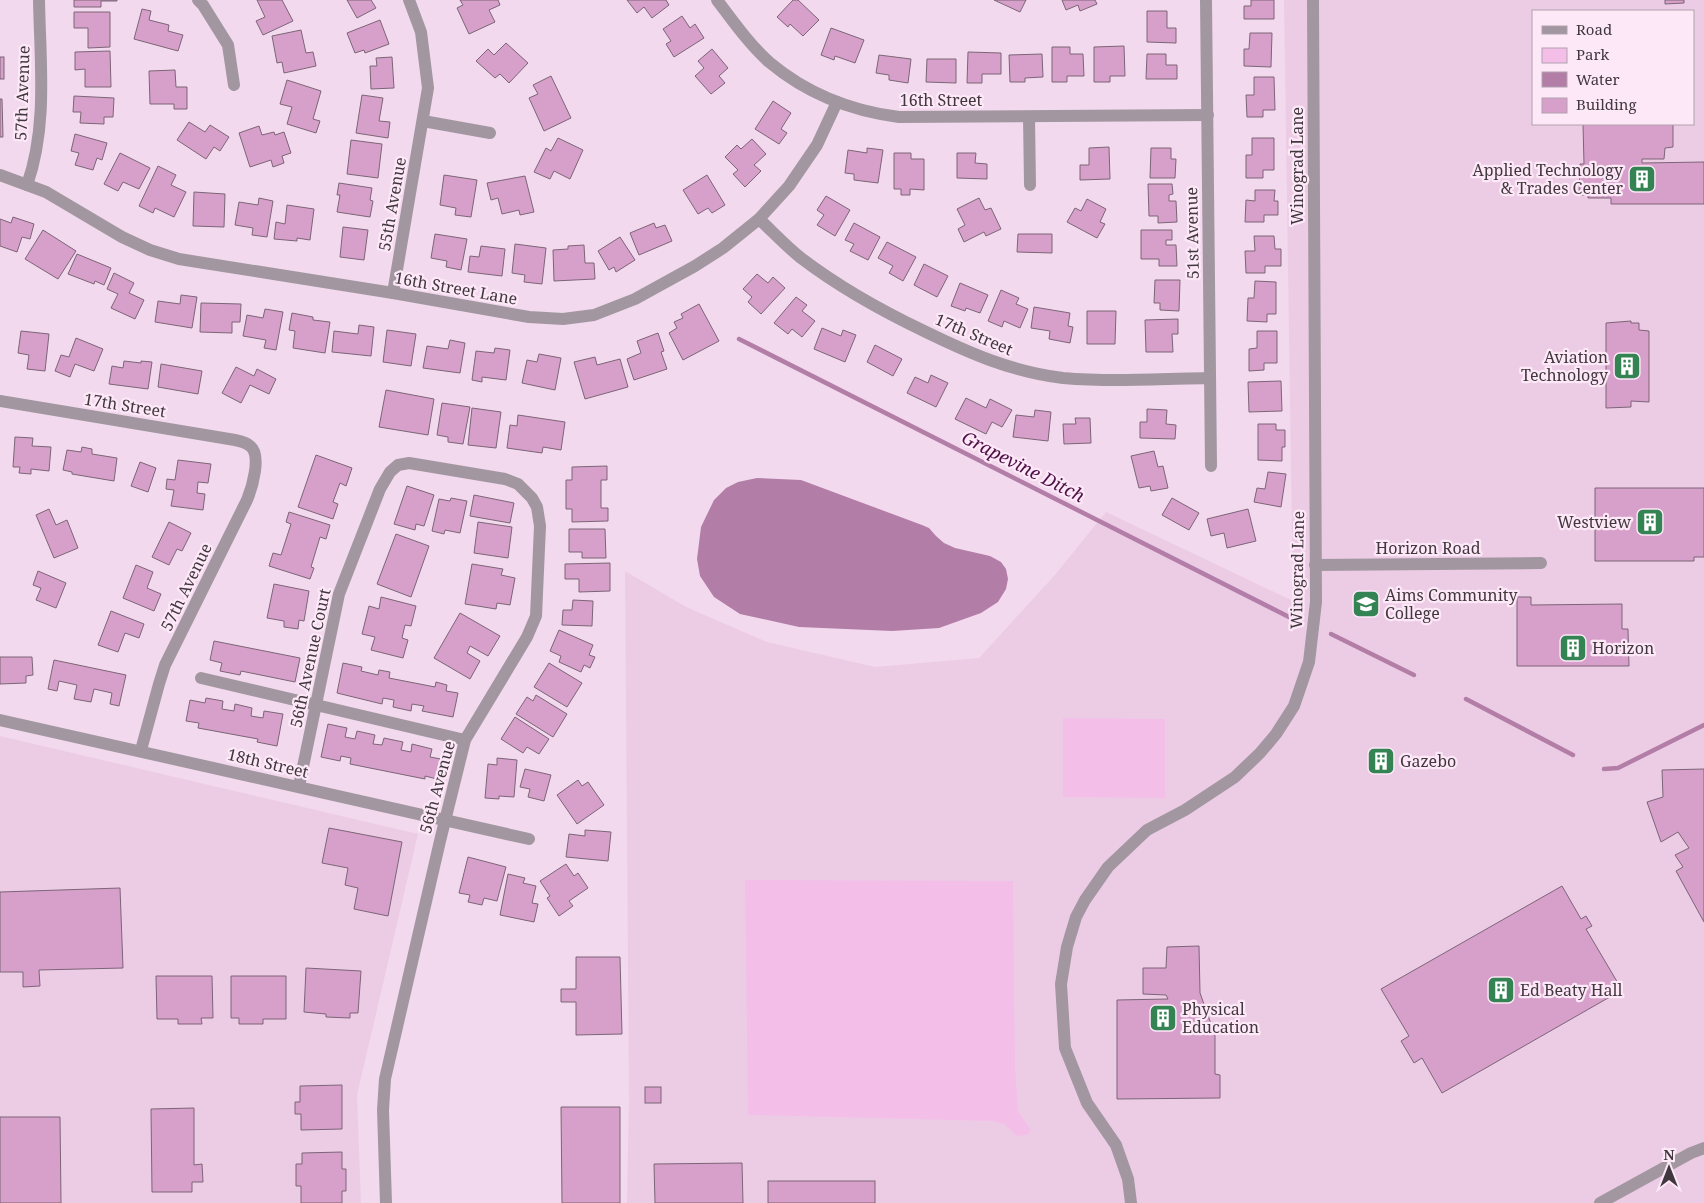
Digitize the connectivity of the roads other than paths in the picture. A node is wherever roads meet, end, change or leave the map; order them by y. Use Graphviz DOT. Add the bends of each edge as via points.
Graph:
graph roads {
  1 [pos="39,0"];
  2 [pos="198,0"];
  3 [pos="409,0"];
  4 [pos="717,0"];
  5 [pos="1206,0"];
  6 [pos="1313,0"];
  7 [pos="234,85"];
  8 [pos="837,102"];
  9 [pos="1208,115"];
  10 [pos="1029,117"];
  11 [pos="423,121"];
  12 [pos="490,133"];
  13 [pos="0,175"];
  14 [pos="27,185"];
  15 [pos="1030,185"];
  16 [pos="759,219"];
  17 [pos="393,293"];
  18 [pos="1210,378"];
  19 [pos="0,401"];
  20 [pos="245,443"];
  21 [pos="404,464"];
  22 [pos="1211,466"];
  23 [pos="1542,564"];
  24 [pos="1315,565"];
  25 [pos="201,678"];
  26 [pos="316,704"];
  27 [pos="0,720"];
  28 [pos="465,740"];
  29 [pos="141,750"];
  30 [pos="299,786"];
  31 [pos="445,819"];
  32 [pos="529,839"];
  33 [pos="1704,1148"];
  34 [pos="386,1203"];
  35 [pos="1131,1203"];
  36 [pos="1600,1203"];
  1 -- 14 [label="street, 57th Avenue" via="40,128"];
  2 -- 7 [label="street" via="228,45"];
  3 -- 11 [label="street, 55th Avenue" via="421,32 426,63 428,88"];
  4 -- 8 [label="street, 16th Street" via="769,62 801,85"];
  5 -- 9 [label="street, 51st Avenue"];
  6 -- 24 [label="street, Winograd Lane"];
  8 -- 10 [label="street, 16th Street" via="899,117"];
  8 -- 16 [label="street, 16th Street Lane" via="812,153 789,186"];
  9 -- 10 [label="street, 16th Street"];
  9 -- 18 [label="street, 51st Avenue"];
  10 -- 15 [label="street"];
  11 -- 12 [label="street"];
  11 -- 17 [label="street, 55th Avenue"];
  13 -- 14 [label="street, 16th Street Lane"];
  14 -- 17 [label="street, 16th Street Lane" via="46,192 122,237 179,259"];
  16 -- 17 [label="street, 16th Street Lane" via="695,266 635,300 594,315 563,319 529,318"];
  16 -- 18 [label="street, 17th Street" via="800,257 845,289 974,356 1017,370 1062,378"];
  18 -- 22 [label="street, 51st Avenue"];
  19 -- 20 [label="street, 17th Street"];
  20 -- 29 [label="street, 57th Avenue" via="254,451 255,471 251,489 165,665"];
  21 -- 26 [label="street, 56th Avenue Court" via="390,472 380,489 339,594"];
  21 -- 28 [label="street, 56th Avenue" via="505,479 518,484 537,507 540,526 536,616 527,638"];
  23 -- 24 [label="street, Horizon Road"];
  24 -- 35 [label="street, Winograd Lane" via="1316,602 1309,662 1290,714 1260,753 1235,777 1185,810 1146,830 1108,867 1076,917 1066,947 1060,984 1065,1048 1087,1103 1116,1145 1128,1179"];
  25 -- 26 [label="street"];
  26 -- 28 [label="street"];
  26 -- 30 [label="street, 56th Avenue Court"];
  27 -- 29 [label="street, 18th Street"];
  28 -- 31 [label="street, 56th Avenue"];
  29 -- 30 [label="street, 18th Street"];
  30 -- 31 [label="street, 18th Street"];
  31 -- 32 [label="street, 18th Street"];
  31 -- 34 [label="street, 56th Avenue" via="385,1079 382,1110"];
  33 -- 36 [label="street"];
}
